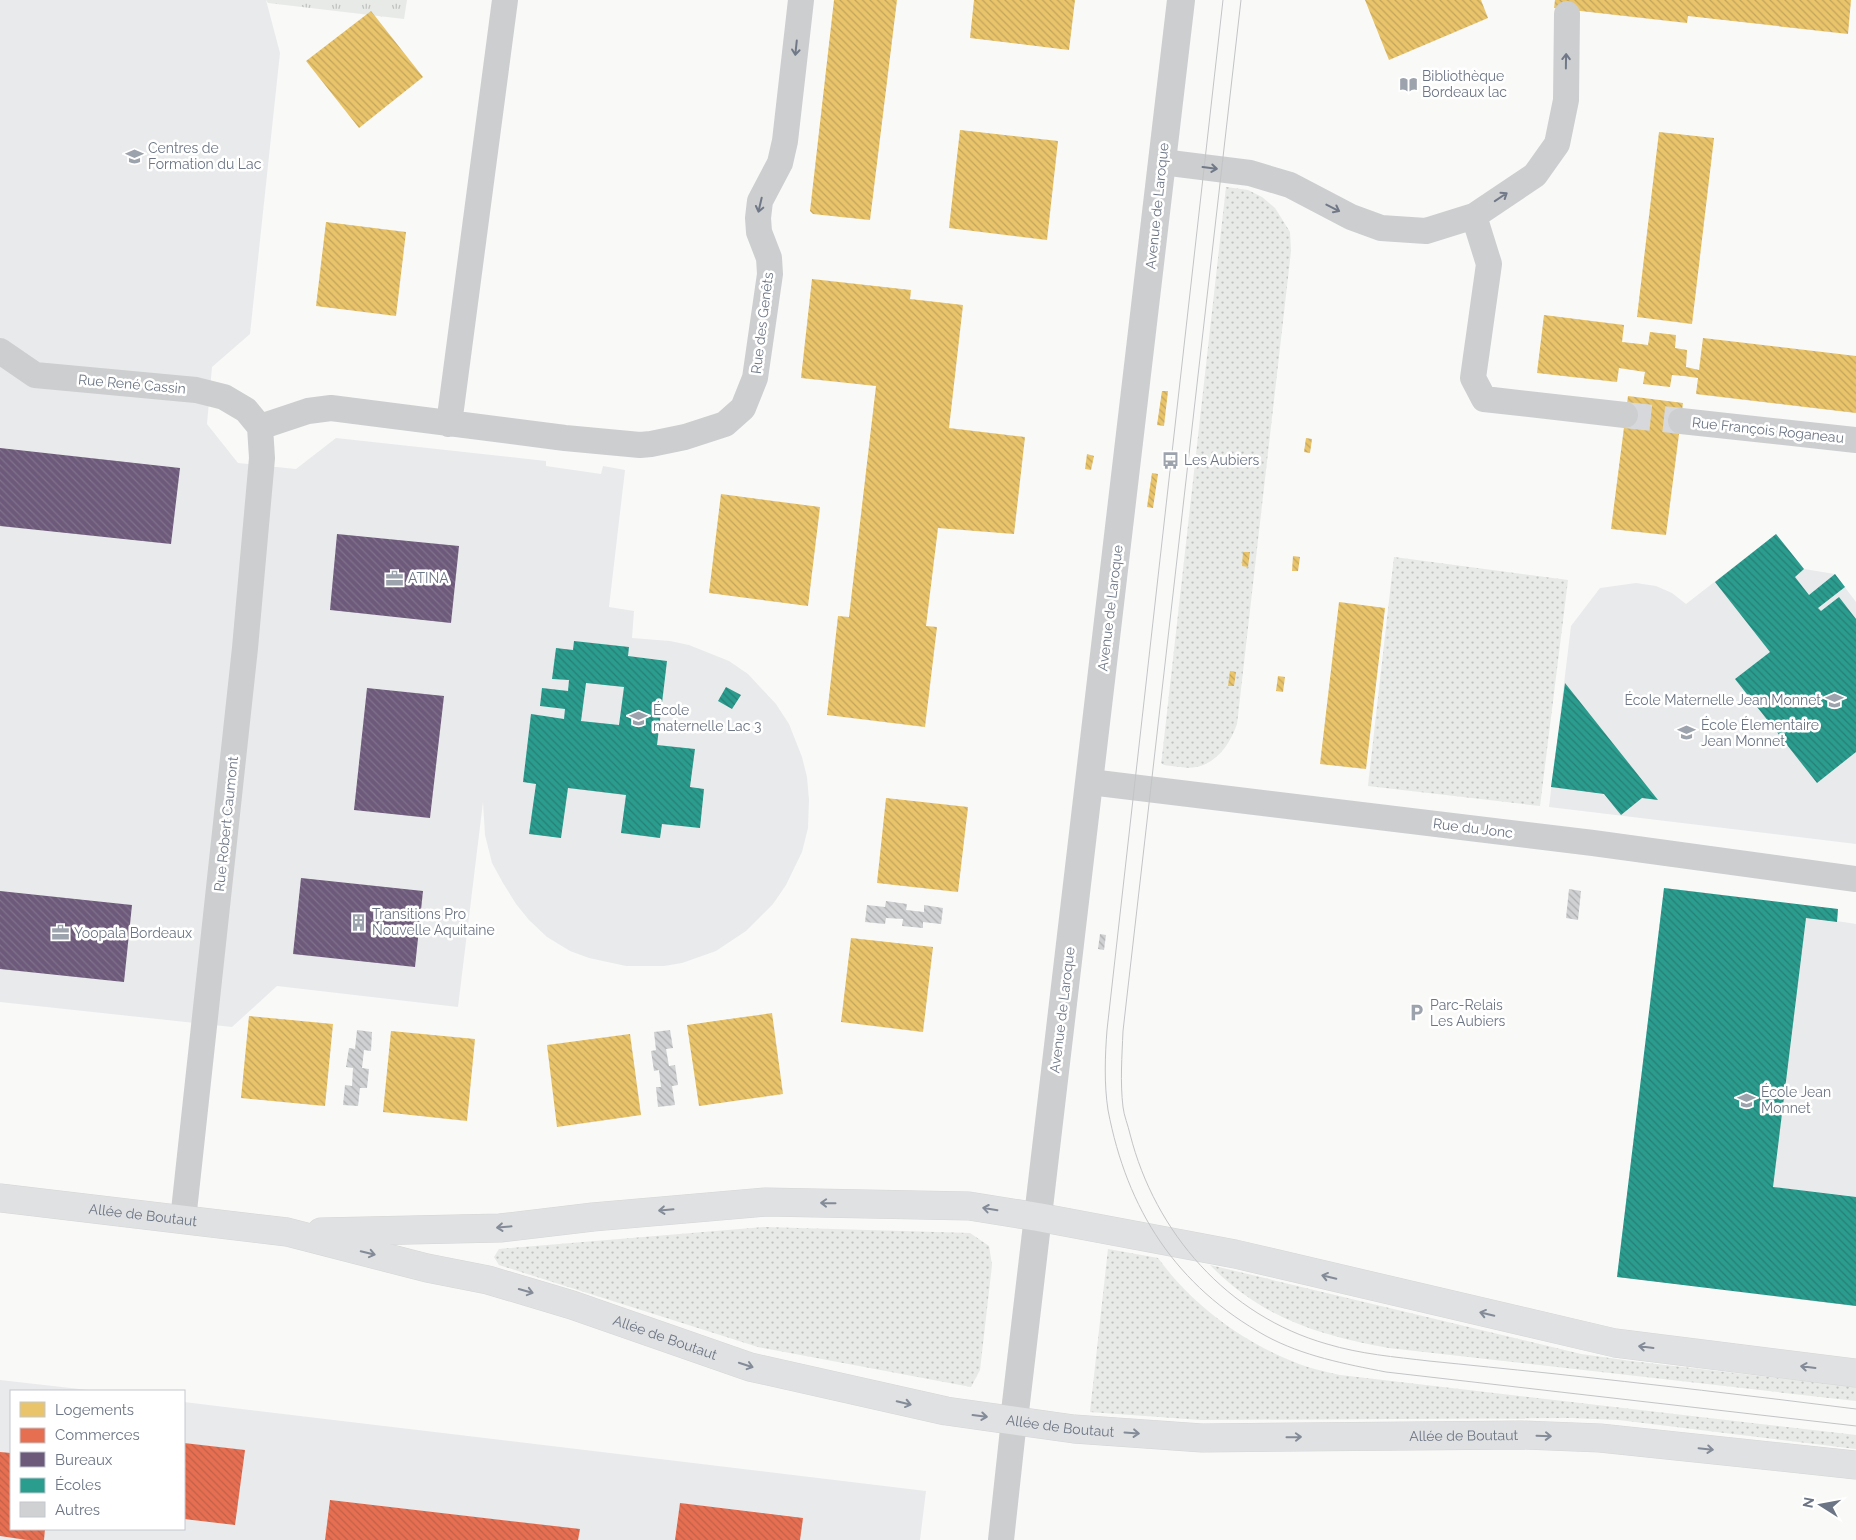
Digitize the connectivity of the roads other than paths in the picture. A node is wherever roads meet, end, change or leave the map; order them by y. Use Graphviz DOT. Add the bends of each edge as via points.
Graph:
graph roads {
  1 [pos="505,0"];
  2 [pos="801,0"];
  3 [pos="1181,0"];
  4 [pos="1567,14"];
  5 [pos="1162,162"];
  6 [pos="1474,216"];
  7 [pos="0,351"];
  8 [pos="1625,415"];
  9 [pos="1681,421"];
  10 [pos="449,424"];
  11 [pos="260,427"];
  12 [pos="1856,440"];
  13 [pos="1090,782"];
  14 [pos="1856,879"];
  15 [pos="0,1198"];
  16 [pos="1038,1217"];
  17 [pos="183,1220"];
  18 [pos="287,1232"];
  19 [pos="1856,1373"];
  20 [pos="1014,1420"];
  21 [pos="1856,1465"];
  22 [pos="1000,1540"];
  1 -- 10 [label="street"];
  2 -- 10 [label="street, Rue des Genêts, one-way" via="785,141 780,163 760,201 759,232 769,258 770,274 756,378 743,408 725,424 651,444 565,438"];
  3 -- 5 [label="street, Avenue de Laroque"];
  6 -- 4 [label="street, one-way" via="1535,175 1556,144 1566,100"];
  5 -- 6 [label="street, one-way" via="1250,173 1290,185 1351,217 1381,228 1426,231"];
  5 -- 13 [label="street, Avenue de Laroque"];
  6 -- 8 [label="street" via="1489,264 1473,378 1484,399"];
  7 -- 11 [label="street, Rue René Cassin" via="35,375 196,390 224,397 246,410"];
  9 -- 12 [label="street, Rue François Roganeau"];
  10 -- 11 [label="street, Rue des Genêts" via="331,408 308,410"];
  11 -- 17 [label="street, Rue Robert Caumont" via="262,458 246,638"];
  13 -- 14 [label="street, Rue du Jonc" via="1593,842"];
  13 -- 16 [label="street, Avenue de Laroque"];
  15 -- 17 [label="main road, Allée de Boutaut"];
  16 -- 18 [label="main road, Allée de Boutaut, one-way" via="968,1206 766,1202 500,1228"];
  19 -- 16 [label="main road, Allée de Boutaut, one-way" via="1615,1343 1235,1254"];
  16 -- 20 [label="street, Avenue de Laroque"];
  17 -- 18 [label="main road, Allée de Boutaut"];
  18 -- 20 [label="main road, Allée de Boutaut, one-way" via="488,1280 572,1305 750,1367 932,1409"];
  20 -- 21 [label="main road, Allée de Boutaut, one-way" via="1074,1429 1202,1438 1522,1435 1600,1438"];
  20 -- 22 [label="street"];
}
